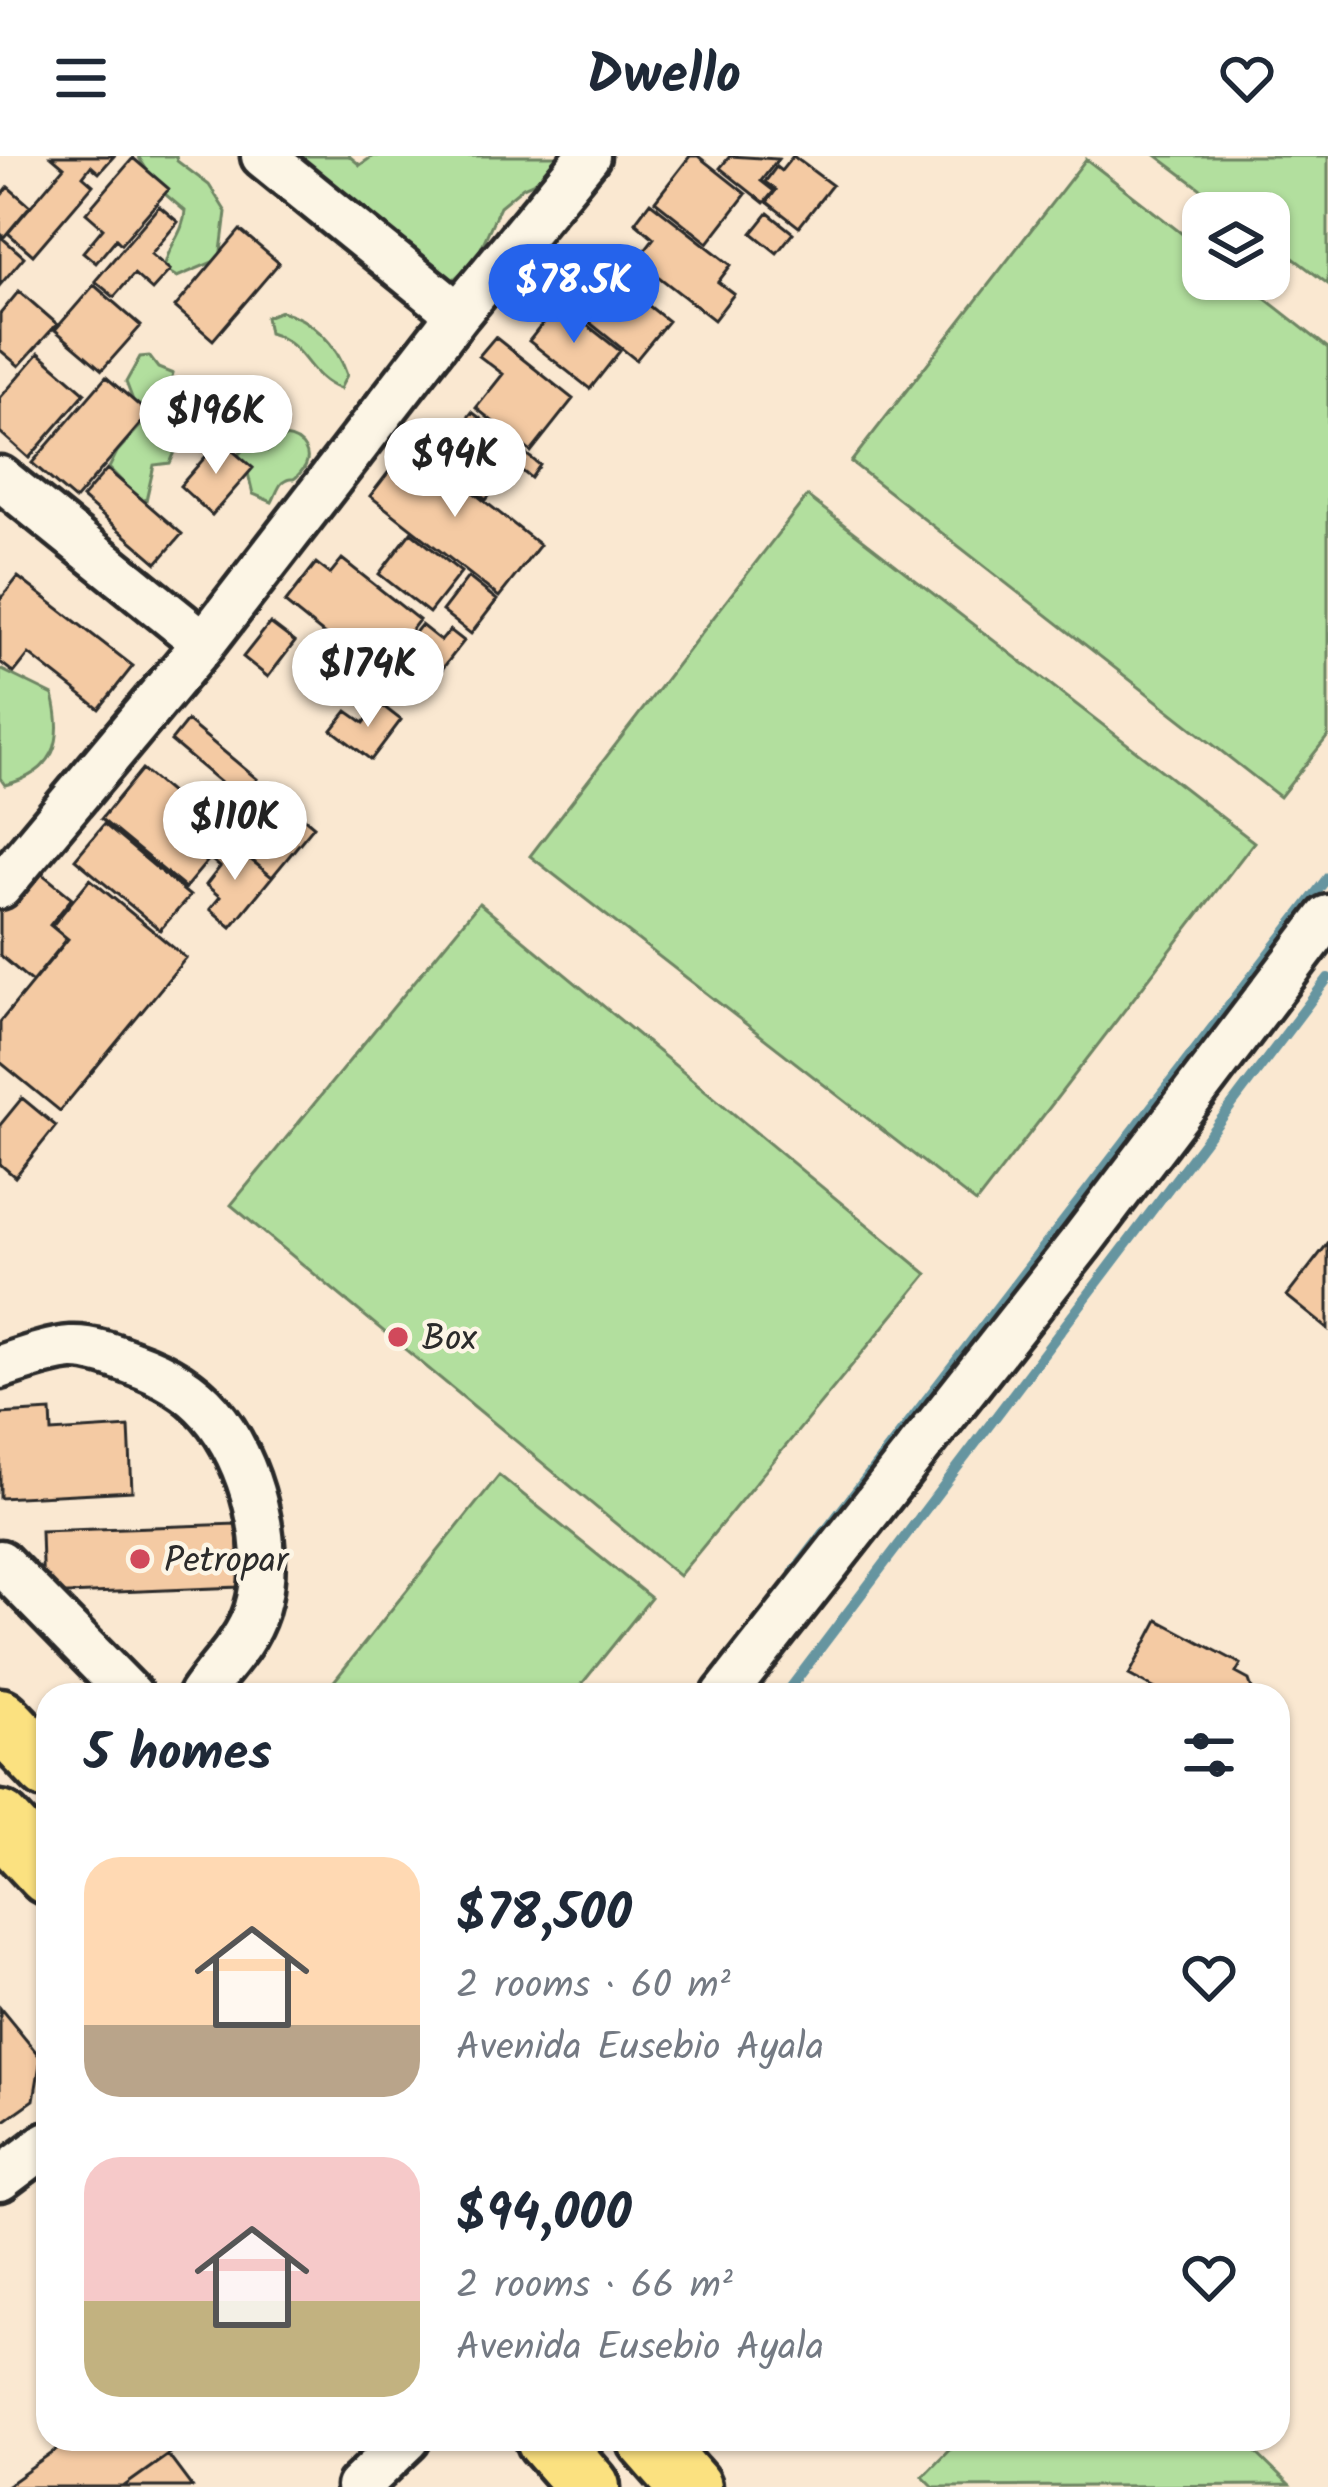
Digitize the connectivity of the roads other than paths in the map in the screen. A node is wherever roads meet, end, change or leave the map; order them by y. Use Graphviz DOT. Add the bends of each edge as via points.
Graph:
graph roads {
  1 [pos="263,156"];
  2 [pos="588,156"];
  3 [pos="458,314"];
  4 [pos="0,478"];
  5 [pos="204,643"];
  6 [pos="0,887"];
  7 [pos="1328,916"];
  8 [pos="0,1367"];
  9 [pos="0,1562"];
  10 [pos="118,1683"];
  11 [pos="210,1683"];
  12 [pos="733,1683"];
  13 [pos="0,1719"];
  14 [pos="36,1756"];
  15 [pos="0,1822"];
  16 [pos="36,1861"];
  17 [pos="36,2152"];
  18 [pos="0,2179"];
  19 [pos="396,2451"];
  20 [pos="658,2451"];
  21 [pos="358,2487"];
  22 [pos="690,2487"];
  1 -- 3 [label="street"];
  2 -- 3 [label="street"];
  3 -- 5 [label="street"];
  4 -- 5 [label="street"];
  5 -- 6 [label="street"];
  7 -- 12 [label="street"];
  8 -- 11 [label="street" via="74,1348 116,1356 187,1391 211,1413 254,1500 262,1559 256,1610"];
  9 -- 10 [label="street"];
  13 -- 14 [label="highway"];
  15 -- 16 [label="highway"];
  17 -- 18 [label="street"];
  19 -- 21 [label="street"];
  20 -- 22 [label="highway"];
}
